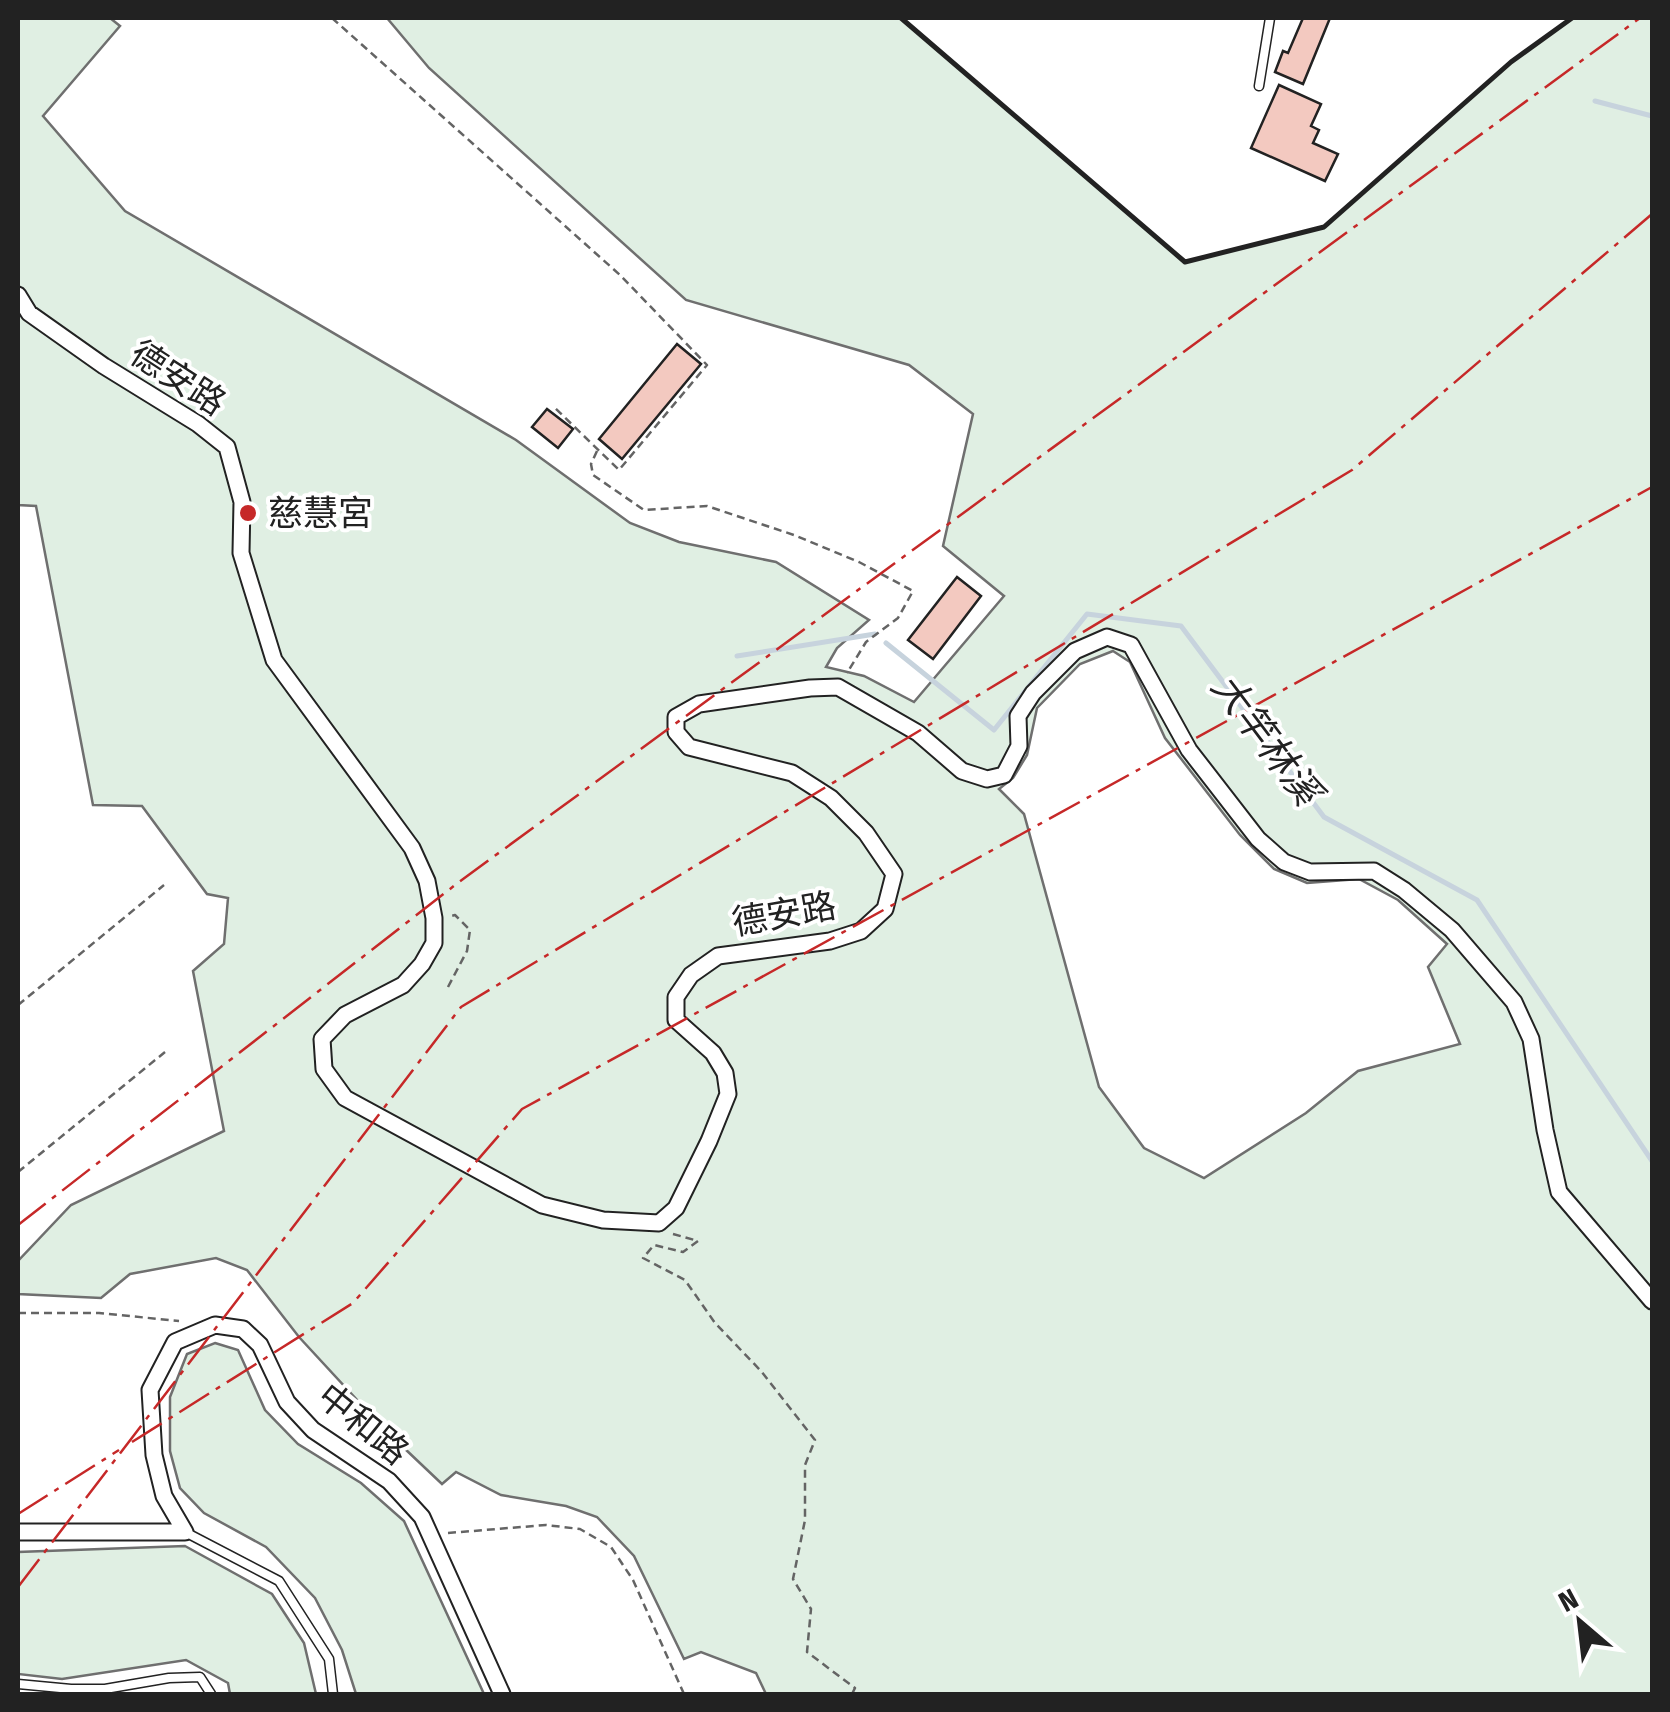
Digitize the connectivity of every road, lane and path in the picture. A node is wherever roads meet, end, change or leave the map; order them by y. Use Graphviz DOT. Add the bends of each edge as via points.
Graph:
graph roads {
  1 [pos="332,18"];
  2 [pos="1270,18"];
  3 [pos="1259,86"];
  4 [pos="18,295"];
  5 [pos="553,406"];
  6 [pos="597,449"];
  7 [pos="838,687"];
  8 [pos="164,886"];
  9 [pos="434,918"];
  10 [pos="448,988"];
  11 [pos="18,1004"];
  12 [pos="166,1052"];
  13 [pos="18,1172"];
  14 [pos="659,1223"];
  15 [pos="1652,1300"];
  16 [pos="18,1313"];
  17 [pos="176,1321"];
  18 [pos="20,1532"];
  19 [pos="185,1532"];
  20 [pos="430,1535"];
  21 [pos="18,1684"];
  22 [pos="211,1694"];
  23 [pos="334,1694"];
  24 [pos="502,1694"];
  25 [pos="684,1694"];
  26 [pos="852,1694"];
  1 -- 6 [label="path" via="620,274 706,365 619,470"];
  2 -- 3 [label="lane"];
  4 -- 9 [label="street, 德安路" via="29,313 227,448 242,502 241,553 274,660 412,848"];
  5 -- 6 [label="path"];
  6 -- 7 [label="path" via="593,475 644,510 708,506 794,535 913,590 898,618 866,642"];
  7 -- 14 [label="street, 德安路" via="699,704 676,717 676,732 689,748 792,774 830,798 894,874 885,909 861,931 718,956 690,975 676,997 676,1020 713,1053 726,1073 728,1094 676,1208"];
  7 -- 15 [label="street" via="918,733 962,770 987,779 1004,775 1019,746 1018,716 1032,692 1075,651 1106,637 1131,645 1188,750 1258,839 1284,862 1310,872 1374,871 1404,890 1452,930 1514,1002 1531,1039 1559,1192"];
  8 -- 11 [label="path"];
  9 -- 10 [label="path" via="455,916 470,930 468,951"];
  9 -- 14 [label="street, 德安路" via="434,943 404,985 345,1015 322,1039 324,1069 345,1098 542,1204 603,1220"];
  12 -- 13 [label="path"];
  14 -- 26 [label="path" via="698,1241 683,1252 654,1244 643,1258 685,1280 814,1440 805,1465 805,1520 793,1579 811,1609 806,1652 856,1688"];
  16 -- 17 [label="path"];
  18 -- 19 [label="street"];
  19 -- 20 [label="street, 中和路" via="164,1496 150,1390 174,1342 216,1325 243,1329 260,1345 287,1402 313,1430 389,1481"];
  19 -- 23 [label="lane" via="279,1581 328,1658"];
  20 -- 24 [label="street, 中和路"];
  20 -- 25 [label="path" via="546,1525 580,1528 611,1547 633,1580"];
  21 -- 22 [label="lane" via="106,1689 200,1677"];
}
